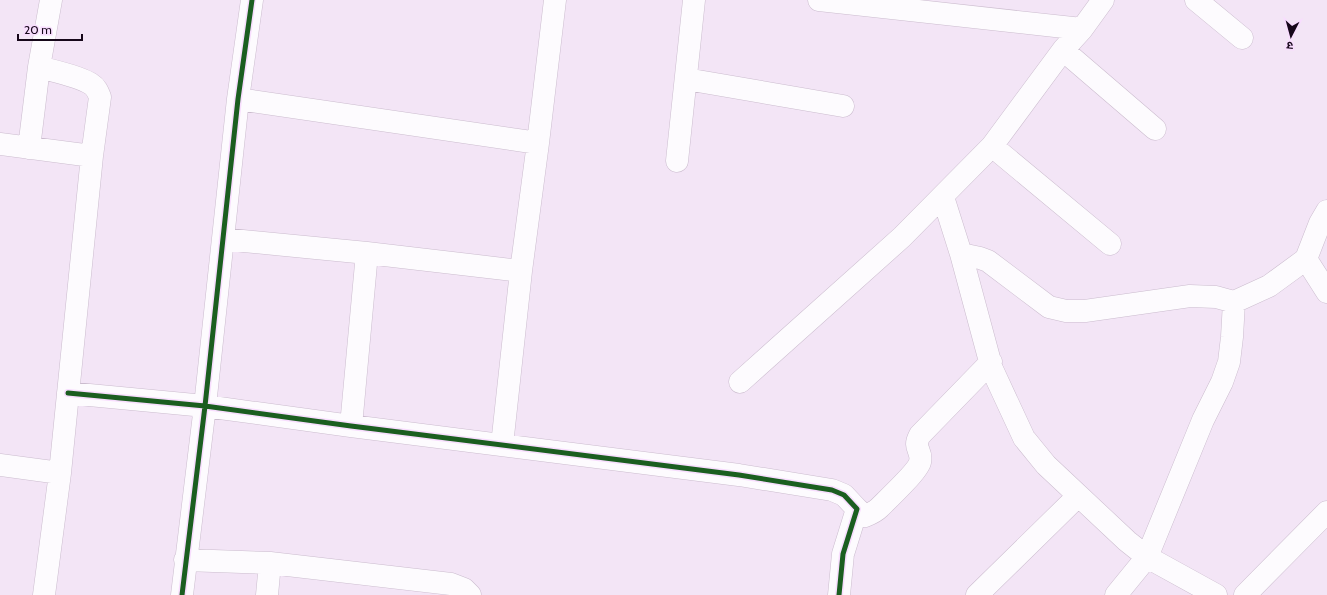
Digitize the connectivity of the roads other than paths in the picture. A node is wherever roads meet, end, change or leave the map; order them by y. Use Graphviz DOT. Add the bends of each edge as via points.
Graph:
graph roads {
  1 [pos="51,0"];
  2 [pos="252,0"];
  3 [pos="555,0"];
  4 [pos="694,0"];
  5 [pos="819,0"];
  6 [pos="1102,0"];
  7 [pos="1196,0"];
  8 [pos="913,5"];
  9 [pos="1082,29"];
  10 [pos="1242,38"];
  11 [pos="1063,50"];
  12 [pos="39,67"];
  13 [pos="686,79"];
  14 [pos="238,99"];
  15 [pos="844,106"];
  16 [pos="1155,129"];
  17 [pos="538,143"];
  18 [pos="0,144"];
  19 [pos="992,146"];
  20 [pos="29,148"];
  21 [pos="92,156"];
  22 [pos="677,160"];
  23 [pos="942,197"];
  24 [pos="1327,211"];
  25 [pos="224,239"];
  26 [pos="1110,244"];
  27 [pos="367,253"];
  28 [pos="961,254"];
  29 [pos="1306,259"];
  30 [pos="521,271"];
  31 [pos="1327,292"];
  32 [pos="1234,302"];
  33 [pos="991,362"];
  34 [pos="740,382"];
  35 [pos="68,393"];
  36 [pos="205,406"];
  37 [pos="351,426"];
  38 [pos="502,445"];
  39 [pos="0,465"];
  40 [pos="60,473"];
  41 [pos="1078,496"];
  42 [pos="857,509"];
  43 [pos="1327,512"];
  44 [pos="1147,557"];
  45 [pos="185,560"];
  46 [pos="270,563"];
  47 [pos="397,587"];
  48 [pos="44,595"];
  49 [pos="182,595"];
  50 [pos="266,595"];
  51 [pos="470,595"];
  52 [pos="839,595"];
  53 [pos="977,595"];
  54 [pos="1116,595"];
  55 [pos="1216,595"];
  56 [pos="1245,595"];
  1 -- 12 [label="street"];
  2 -- 14 [label="street"];
  3 -- 17 [label="street"];
  4 -- 13 [label="street"];
  5 -- 8 [label="street"];
  6 -- 9 [label="street"];
  7 -- 10 [label="street"];
  8 -- 9 [label="street"];
  9 -- 11 [label="street"];
  11 -- 16 [label="street"];
  11 -- 19 [label="street"];
  12 -- 20 [label="street"];
  12 -- 21 [label="street" via="76,78 91,84 97,90 100,97"];
  13 -- 15 [label="street"];
  13 -- 22 [label="street"];
  14 -- 17 [label="street"];
  14 -- 25 [label="street"];
  17 -- 30 [label="street"];
  18 -- 20 [label="street"];
  19 -- 23 [label="street"];
  19 -- 26 [label="street"];
  20 -- 21 [label="street"];
  21 -- 35 [label="street"];
  23 -- 28 [label="street"];
  23 -- 34 [label="street" via="896,242"];
  24 -- 29 [label="street"];
  25 -- 27 [label="street"];
  25 -- 36 [label="street"];
  27 -- 30 [label="street"];
  27 -- 37 [label="street"];
  28 -- 32 [label="street" via="988,260 1049,307 1066,311 1085,311 1190,296 1216,297"];
  28 -- 33 [label="street"];
  29 -- 31 [label="street"];
  29 -- 32 [label="street" via="1269,286"];
  30 -- 38 [label="street"];
  32 -- 44 [label="street" via="1229,362"];
  33 -- 41 [label="street" via="1010,411 1024,438 1046,465"];
  33 -- 42 [label="street" via="920,435 916,445 921,459 914,472 870,514 865,516"];
  35 -- 36 [label="street"];
  35 -- 40 [label="street"];
  36 -- 37 [label="street"];
  36 -- 45 [label="street"];
  37 -- 38 [label="street"];
  38 -- 42 [label="street" via="740,475 832,490 844,495"];
  39 -- 40 [label="street"];
  40 -- 48 [label="street"];
  41 -- 44 [label="street" via="1127,542"];
  41 -- 53 [label="street"];
  42 -- 52 [label="street" via="843,554"];
  43 -- 56 [label="street"];
  44 -- 54 [label="street"];
  44 -- 55 [label="street"];
  45 -- 46 [label="street"];
  45 -- 49 [label="street"];
  46 -- 47 [label="street"];
  46 -- 50 [label="street"];
  47 -- 51 [label="street" via="451,584 464,589"];
}
